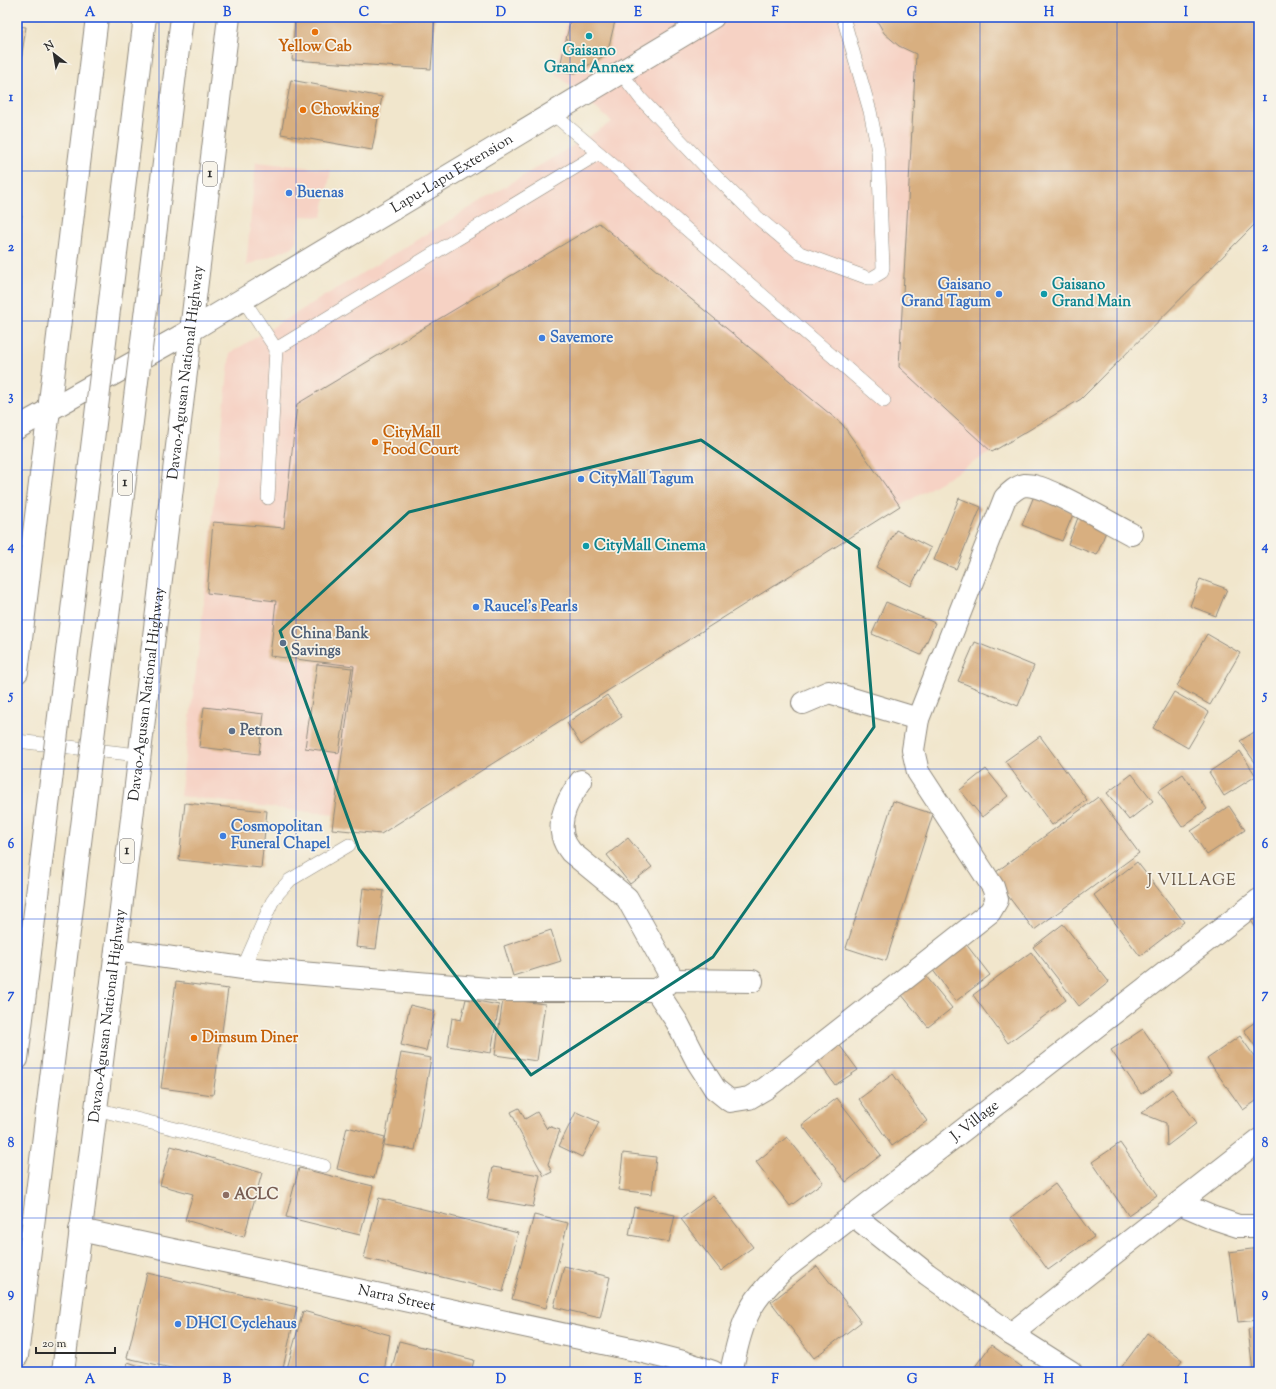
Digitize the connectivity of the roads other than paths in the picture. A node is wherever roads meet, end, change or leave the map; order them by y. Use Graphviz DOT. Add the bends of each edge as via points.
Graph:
graph roads {
  1 [pos="97,17"];
  2 [pos="145,17"];
  3 [pos="182,17"];
  4 [pos="229,17"];
  5 [pos="713,17"];
  6 [pos="843,17"];
  7 [pos="621,73"];
  8 [pos="553,114"];
  9 [pos="599,153"];
  10 [pos="243,299"];
  11 [pos="190,331"];
  12 [pos="276,349"];
  13 [pos="884,401"];
  14 [pos="49,410"];
  15 [pos="17,428"];
  16 [pos="268,498"];
  17 [pos="1131,534"];
  18 [pos="23,567"];
  19 [pos="20,627"];
  20 [pos="17,672"];
  21 [pos="803,703"];
  22 [pos="918,719"];
  23 [pos="17,741"];
  24 [pos="138,755"];
  25 [pos="580,782"];
  26 [pos="349,845"];
  27 [pos="1259,900"];
  28 [pos="116,950"];
  29 [pos="243,968"];
  30 [pos="752,981"];
  31 [pos="665,985"];
  32 [pos="17,1059"];
  33 [pos="96,1109"];
  34 [pos="1259,1140"];
  35 [pos="324,1166"];
  36 [pos="1179,1203"];
  37 [pos="852,1215"];
  38 [pos="1259,1226"];
  39 [pos="80,1230"];
  40 [pos="1011,1334"];
  41 [pos="17,1356"];
  42 [pos="63,1372"];
  43 [pos="713,1372"];
  44 [pos="731,1372"];
  45 [pos="1071,1372"];
  1 -- 14 [label="main road"];
  2 -- 32 [label="main road, bridge"];
  3 -- 41 [label="main road, 1, bridge"];
  4 -- 11 [label="main road, Davao-Agusan National Highway / 1"];
  5 -- 7 [label="main road, Lapu-Lapu Extension"];
  6 -- 7 [label="lane" via="870,111 878,151 883,267 882,272 872,278 800,253 757,217 702,163 641,99"];
  7 -- 8 [label="main road, Lapu-Lapu Extension"];
  8 -- 9 [label="lane"];
  8 -- 10 [label="main road, Lapu-Lapu Extension"];
  9 -- 12 [label="lane"];
  9 -- 13 [label="lane"];
  10 -- 11 [label="main road, Lapu-Lapu Extension"];
  10 -- 12 [label="lane"];
  11 -- 14 [label="main road, Lapu-Lapu Extension"];
  11 -- 24 [label="main road, Davao-Agusan National Highway / 1"];
  12 -- 16 [label="lane"];
  14 -- 15 [label="main road, Lapu-Lapu Extension"];
  14 -- 18 [label="main road"];
  17 -- 22 [label="main road" via="1073,502 1039,487 1026,485 1011,492 1005,498"];
  18 -- 19 [label="main road"];
  19 -- 20 [label="main road"];
  21 -- 22 [label="main road" via="829,692"];
  22 -- 31 [label="main road" via="913,750 918,772 993,887 997,900 990,912 766,1088 749,1098 730,1101 715,1089 677,1022"];
  23 -- 24 [label="lane"];
  24 -- 28 [label="main road, Davao-Agusan National Highway / 1"];
  25 -- 31 [label="main road" via="570,796 561,820 565,845 627,898"];
  26 -- 29 [label="lane" via="290,880 278,892"];
  27 -- 37 [label="main road, J. Village"];
  28 -- 29 [label="main road"];
  28 -- 33 [label="main road, Davao-Agusan National Highway / 1"];
  29 -- 31 [label="main road" via="500,990"];
  30 -- 31 [label="main road"];
  33 -- 35 [label="lane"];
  33 -- 39 [label="main road, Davao-Agusan National Highway / 1"];
  34 -- 36 [label="main road"];
  36 -- 38 [label="main road" via="1238,1226"];
  36 -- 40 [label="main road"];
  37 -- 40 [label="main road" via="927,1274"];
  37 -- 44 [label="main road, J. Village" via="783,1270 765,1289 750,1310 740,1334"];
  39 -- 42 [label="main road, Davao-Agusan National Highway / 1"];
  39 -- 43 [label="main road, Narra Street" via="640,1351"];
  40 -- 45 [label="main road"];
}
